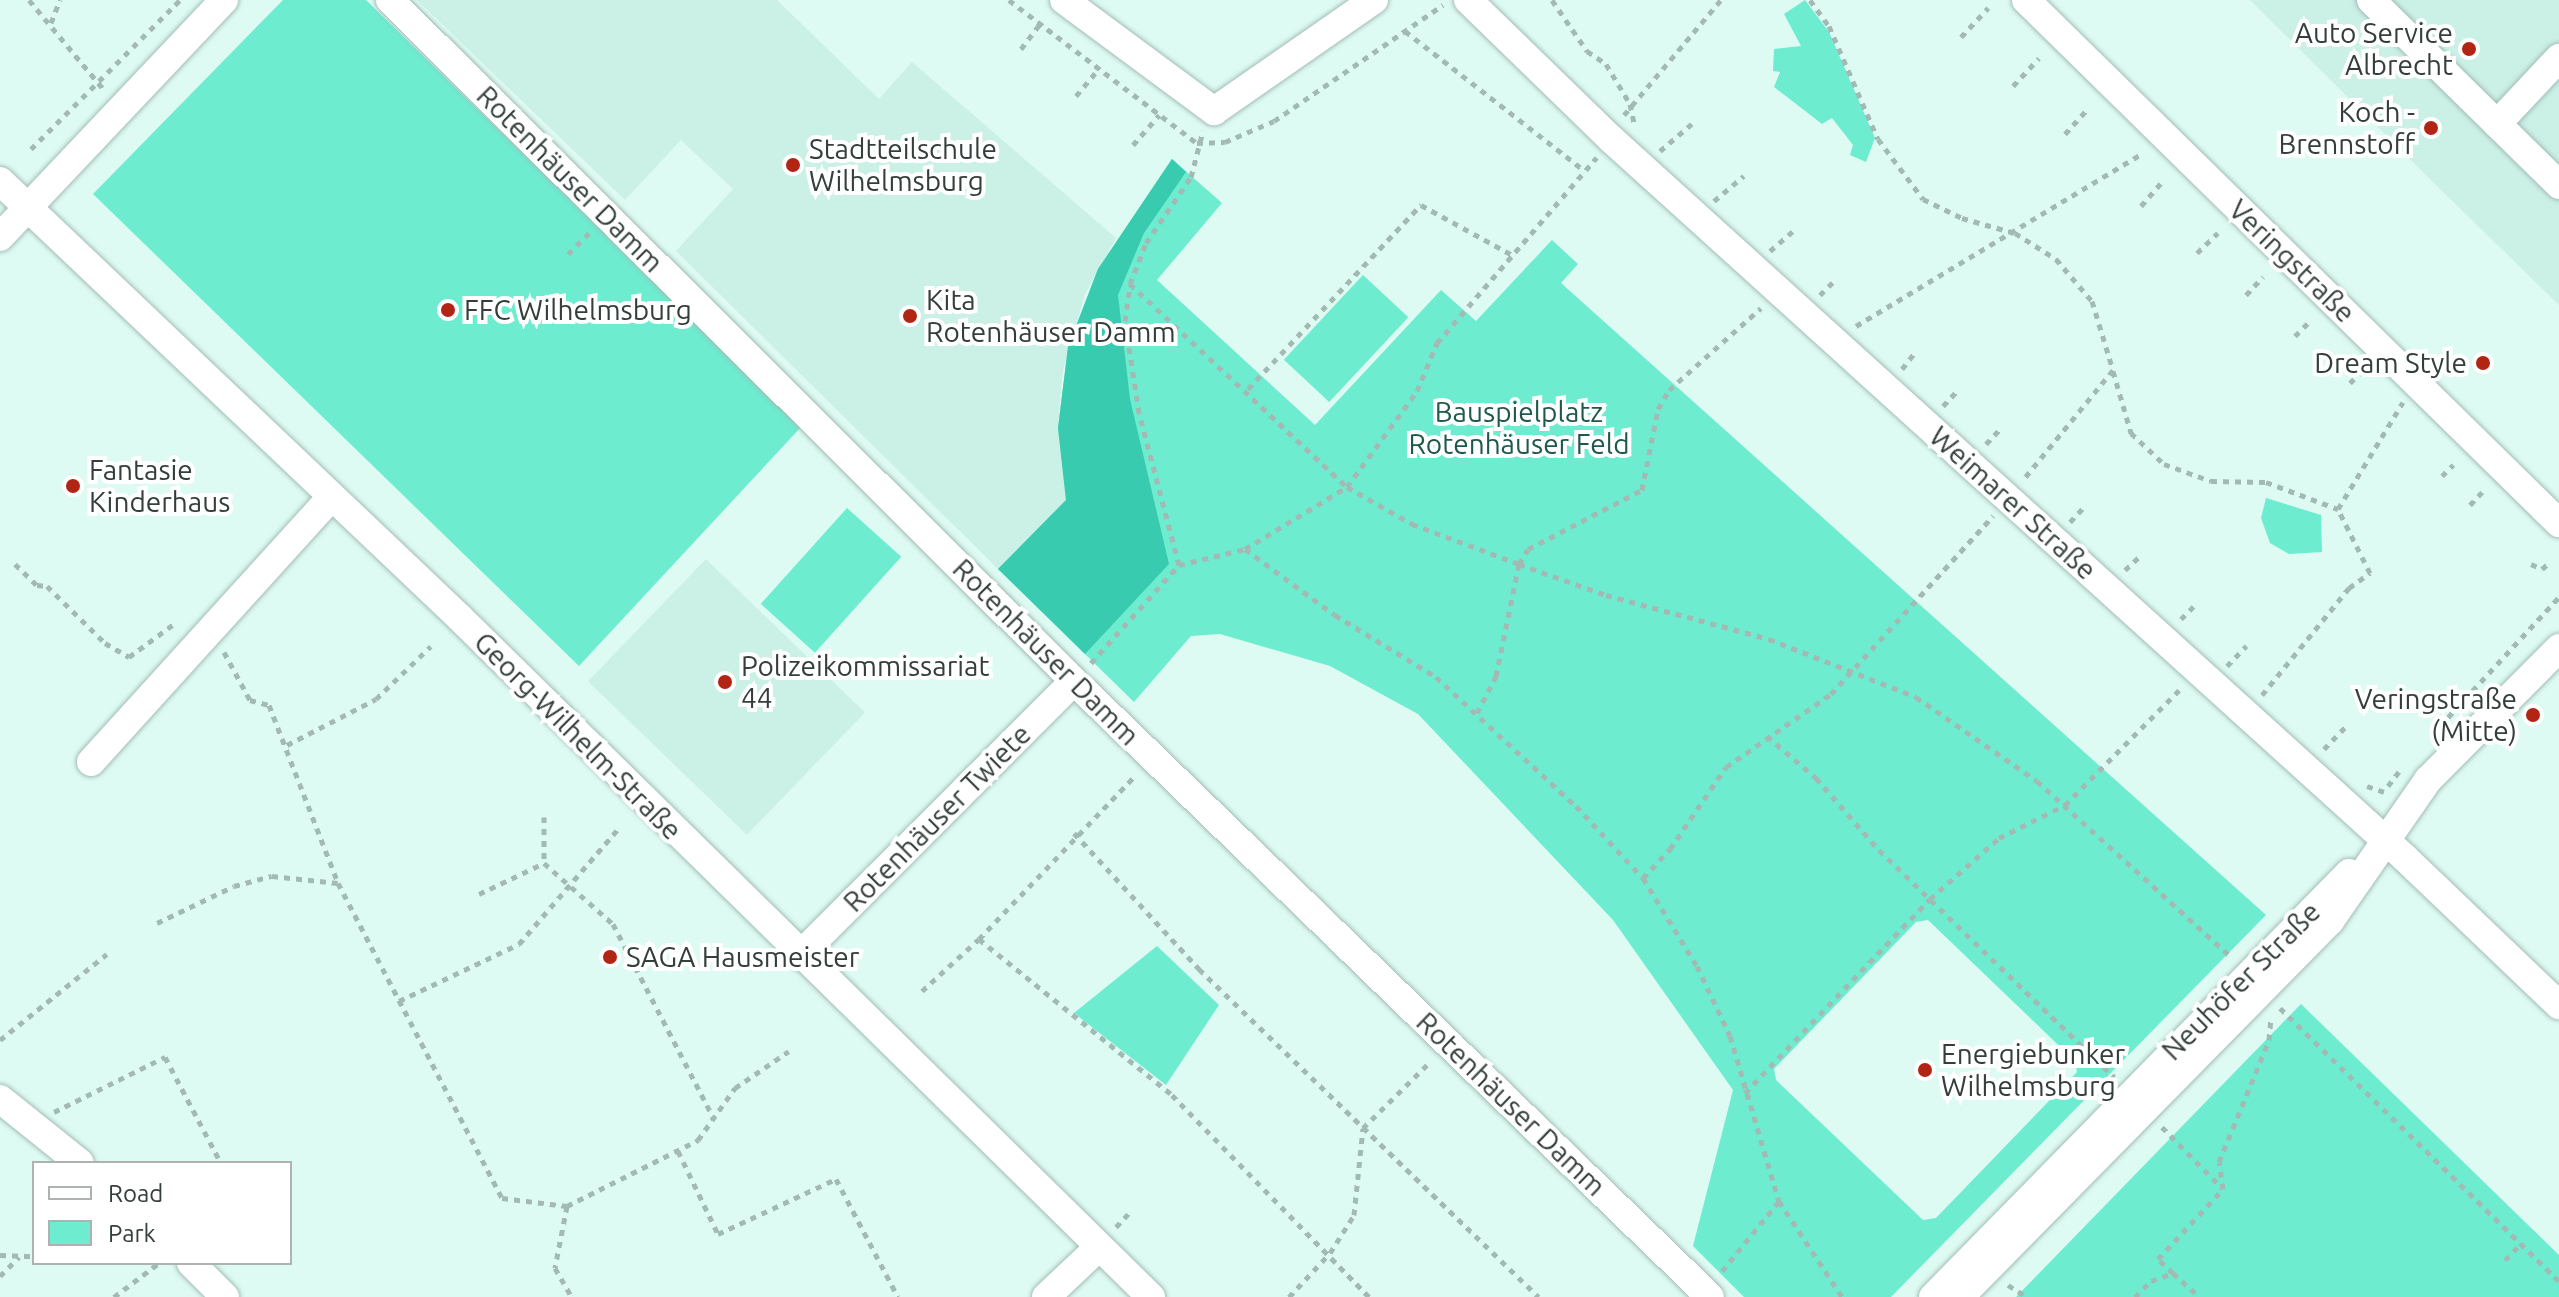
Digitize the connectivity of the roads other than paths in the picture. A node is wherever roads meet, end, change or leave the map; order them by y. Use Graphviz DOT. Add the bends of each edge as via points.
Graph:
graph roads {
  1 [pos="223,0"];
  2 [pos="390,0"];
  3 [pos="1064,0"];
  4 [pos="1374,0"];
  5 [pos="1468,0"];
  6 [pos="2371,0"];
  7 [pos="2032,2"];
  8 [pos="2559,58"];
  9 [pos="2497,124"];
  10 [pos="0,181"];
  11 [pos="2559,185"];
  12 [pos="26,207"];
  13 [pos="0,237"];
  14 [pos="331,497"];
  15 [pos="2559,523"];
  16 [pos="2559,648"];
  17 [pos="1074,681"];
  18 [pos="91,762"];
  19 [pos="2385,839"];
  20 [pos="800,955"];
  21 [pos="2559,1005"];
  22 [pos="0,1099"];
  23 [pos="78,1161"];
  24 [pos="1099,1247"];
  25 [pos="193,1265"];
  26 [pos="1716,1290"];
  27 [pos="225,1297"];
  28 [pos="1046,1297"];
  29 [pos="1151,1297"];
  30 [pos="1933,1297"];
  31 [pos="1960,1297"];
  1 -- 12 [label="street"];
  2 -- 17 [label="street, Rotenhäuser Damm"];
  3 -- 4 [label="street" via="1214,111"];
  5 -- 19 [label="street, Weimarer Straße" via="1837,346 2212,669 2246,714"];
  6 -- 9 [label="street"];
  7 -- 15 [label="street, Veringstraße"];
  8 -- 9 [label="street"];
  9 -- 11 [label="street"];
  10 -- 12 [label="street, Georg-Wilhelm-Straße"];
  12 -- 13 [label="street"];
  12 -- 14 [label="street, Georg-Wilhelm-Straße"];
  14 -- 18 [label="street" via="210,637"];
  14 -- 20 [label="street, Georg-Wilhelm-Straße"];
  16 -- 19 [label="street, Neuhöfer Straße" via="2428,780"];
  17 -- 20 [label="street, Rotenhäuser Twiete"];
  17 -- 26 [label="street, Rotenhäuser Damm" via="1449,1044"];
  19 -- 21 [label="street, Weimarer Straße"];
  19 -- 30 [label="street, Neuhöfer Straße"];
  19 -- 31 [label="street, Neuhöfer Straße" via="2330,921"];
  20 -- 24 [label="street, Georg-Wilhelm-Straße"];
  22 -- 23 [label="street"];
  24 -- 28 [label="street"];
  24 -- 29 [label="street, Georg-Wilhelm-Straße"];
  25 -- 27 [label="street"];
}
